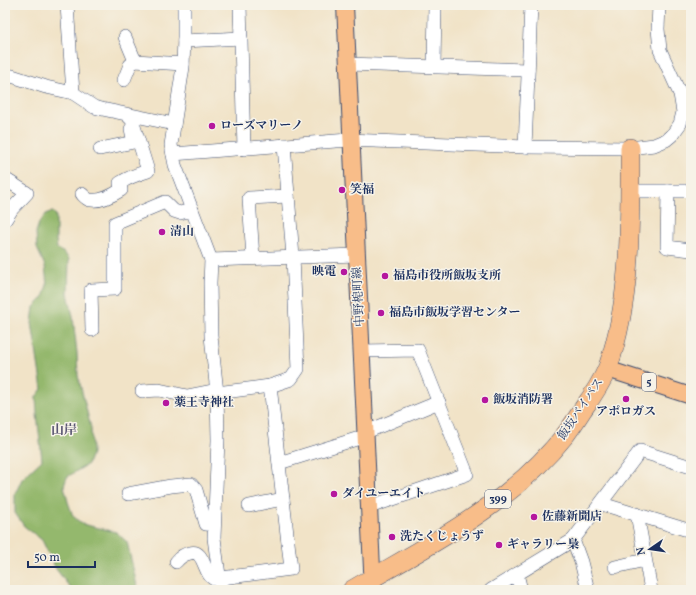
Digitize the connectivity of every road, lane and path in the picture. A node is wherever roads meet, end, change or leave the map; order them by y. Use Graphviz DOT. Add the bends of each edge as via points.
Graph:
graph roads {
  1 [pos="67,5"];
  2 [pos="184,5"];
  3 [pos="240,5"];
  4 [pos="345,5"];
  5 [pos="435,5"];
  6 [pos="531,5"];
  7 [pos="659,5"];
  8 [pos="125,37"];
  9 [pos="241,38"];
  10 [pos="184,40"];
  11 [pos="135,61"];
  12 [pos="183,64"];
  13 [pos="348,64"];
  14 [pos="434,66"];
  15 [pos="528,70"];
  16 [pos="5,75"];
  17 [pos="124,80"];
  18 [pos="73,93"];
  19 [pos="127,115"];
  20 [pos="174,124"];
  21 [pos="352,141"];
  22 [pos="284,145"];
  23 [pos="525,147"];
  24 [pos="244,148"];
  25 [pos="630,148"];
  26 [pos="100,149"];
  27 [pos="173,154"];
  28 [pos="5,179"];
  29 [pos="630,191"];
  30 [pos="668,191"];
  31 [pos="691,191"];
  32 [pos="82,194"];
  33 [pos="288,196"];
  34 [pos="192,210"];
  35 [pos="5,220"];
  36 [pos="691,250"];
  37 [pos="357,255"];
  38 [pos="293,257"];
  39 [pos="253,258"];
  40 [pos="211,260"];
  41 [pos="92,330"];
  42 [pos="362,351"];
  43 [pos="607,369"];
  44 [pos="270,386"];
  45 [pos="142,391"];
  46 [pos="217,392"];
  47 [pos="691,396"];
  48 [pos="439,402"];
  49 [pos="366,434"];
  50 [pos="279,463"];
  51 [pos="691,467"];
  52 [pos="128,494"];
  53 [pos="283,499"];
  54 [pos="602,504"];
  55 [pos="249,506"];
  56 [pos="369,507"];
  57 [pos="637,514"];
  58 [pos="214,525"];
  59 [pos="691,531"];
  60 [pos="573,540"];
  61 [pos="645,560"];
  62 [pos="176,562"];
  63 [pos="616,567"];
  64 [pos="517,574"];
  65 [pos="220,584"];
  66 [pos="373,584"];
  67 [pos="352,590"];
  68 [pos="491,590"];
  69 [pos="521,590"];
  70 [pos="588,590"];
  71 [pos="651,590"];
  1 -- 18 [label="street"];
  2 -- 10 [label="street"];
  3 -- 9 [label="street"];
  4 -- 13 [label="main road, 中野梍町線"];
  5 -- 14 [label="street"];
  6 -- 15 [label="street"];
  7 -- 25 [label="street" via="660,50 682,100 683,118 676,131 666,140 654,145"];
  8 -- 11 [label="street"];
  9 -- 10 [label="street"];
  9 -- 24 [label="street"];
  10 -- 12 [label="street"];
  11 -- 12 [label="street"];
  11 -- 17 [label="street" via="130,65"];
  12 -- 20 [label="street"];
  13 -- 14 [label="street"];
  13 -- 21 [label="main road, 中野梍町線"];
  14 -- 15 [label="street"];
  15 -- 23 [label="street"];
  16 -- 18 [label="street"];
  18 -- 19 [label="street" via="94,107"];
  19 -- 20 [label="street"];
  19 -- 26 [label="street" via="134,142"];
  19 -- 32 [label="street" via="132,120 148,171 120,183 121,190 105,198 91,200"];
  20 -- 27 [label="street" via="171,144"];
  21 -- 22 [label="street"];
  21 -- 23 [label="street"];
  21 -- 37 [label="main road, 中野梍町線"];
  22 -- 24 [label="street"];
  22 -- 33 [label="street"];
  23 -- 25 [label="street"];
  24 -- 27 [label="street"];
  25 -- 29 [label="highway, 飯坂バイパス / 399"];
  27 -- 34 [label="street"];
  28 -- 35 [label="street" via="27,194 12,208"];
  29 -- 30 [label="street"];
  29 -- 43 [label="highway, 飯坂バイパス / 399" via="626,277 619,325"];
  30 -- 31 [label="street"];
  30 -- 36 [label="street" via="667,247"];
  33 -- 38 [label="street"];
  33 -- 39 [label="street" via="249,198"];
  34 -- 40 [label="street"];
  34 -- 41 [label="street" via="180,213 165,202 115,223 115,289 91,290"];
  37 -- 38 [label="street"];
  37 -- 42 [label="main road, 中野梍町線"];
  38 -- 39 [label="street"];
  38 -- 44 [label="street" via="298,369 291,379"];
  39 -- 40 [label="street"];
  40 -- 46 [label="street" via="211,336"];
  42 -- 48 [label="street" via="418,350"];
  42 -- 49 [label="main road, 中野梍町線"];
  43 -- 47 [label="main road, 5"];
  43 -- 66 [label="highway, 飯坂バイパス / 399" via="567,433 524,478 485,510"];
  44 -- 46 [label="street"];
  44 -- 50 [label="street"];
  45 -- 46 [label="street" via="159,390 187,396"];
  46 -- 58 [label="street" via="218,440"];
  48 -- 49 [label="street"];
  48 -- 56 [label="street" via="467,474"];
  49 -- 50 [label="street"];
  49 -- 56 [label="main road, 中野梍町線"];
  50 -- 53 [label="street"];
  51 -- 54 [label="street" via="640,451"];
  52 -- 58 [label="street" via="191,484 196,490 206,524"];
  53 -- 55 [label="street"];
  53 -- 65 [label="street" via="290,569"];
  54 -- 57 [label="street"];
  54 -- 60 [label="street"];
  56 -- 66 [label="main road, 中野梍町線"];
  57 -- 59 [label="street"];
  57 -- 61 [label="street"];
  58 -- 65 [label="street" via="214,545"];
  60 -- 64 [label="street"];
  60 -- 70 [label="street"];
  61 -- 63 [label="street"];
  61 -- 71 [label="street"];
  62 -- 65 [label="street" via="182,556 194,552 198,554 211,578"];
  64 -- 68 [label="street"];
  64 -- 69 [label="street"];
  66 -- 67 [label="highway, 飯坂バイパス / 399"];
}
